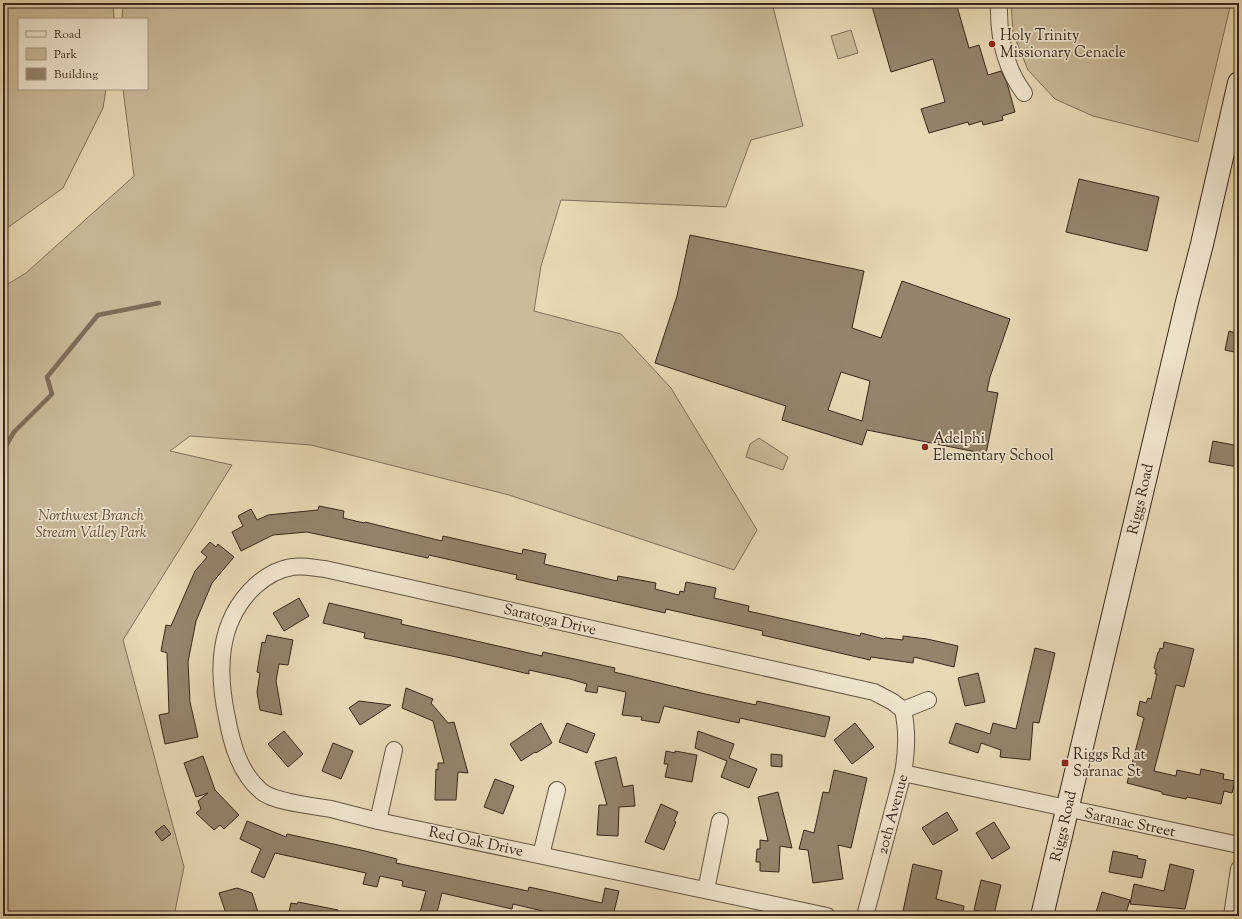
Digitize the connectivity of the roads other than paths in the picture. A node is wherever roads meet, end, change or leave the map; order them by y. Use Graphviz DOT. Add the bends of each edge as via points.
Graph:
graph roads {
  1 [pos="999,3"];
  2 [pos="1239,83"];
  3 [pos="1024,93"];
  4 [pos="221,664"];
  5 [pos="928,700"];
  6 [pos="902,710"];
  7 [pos="394,750"];
  8 [pos="903,773"];
  9 [pos="557,790"];
  10 [pos="1067,809"];
  11 [pos="720,820"];
  12 [pos="378,821"];
  13 [pos="1239,845"];
  14 [pos="541,855"];
  15 [pos="1239,868"];
  16 [pos="706,890"];
  17 [pos="827,916"];
  18 [pos="865,916"];
  19 [pos="1042,916"];
  20 [pos="1232,916"];
  1 -- 3 [label="street" via="1000,37 1004,53 1012,75"];
  2 -- 10 [label="main road, Riggs Road"];
  4 -- 6 [label="street, Saratoga Drive" via="226,630 235,610 246,595 259,582 274,573 302,566 341,572 874,692"];
  4 -- 12 [label="street, Red Oak Drive" via="223,697 235,751 251,782 262,793 279,799"];
  5 -- 6 [label="street"];
  6 -- 8 [label="street, 20th Avenue" via="907,726"];
  7 -- 12 [label="street"];
  8 -- 10 [label="street, Saranac Street"];
  8 -- 18 [label="street, 20th Avenue"];
  9 -- 14 [label="street"];
  10 -- 13 [label="street, Saranac Street"];
  10 -- 19 [label="main road, Riggs Road"];
  11 -- 16 [label="street"];
  12 -- 14 [label="street, Red Oak Drive"];
  14 -- 16 [label="street, Red Oak Drive"];
  15 -- 20 [label="street"];
  16 -- 17 [label="street, Red Oak Drive"];
}
